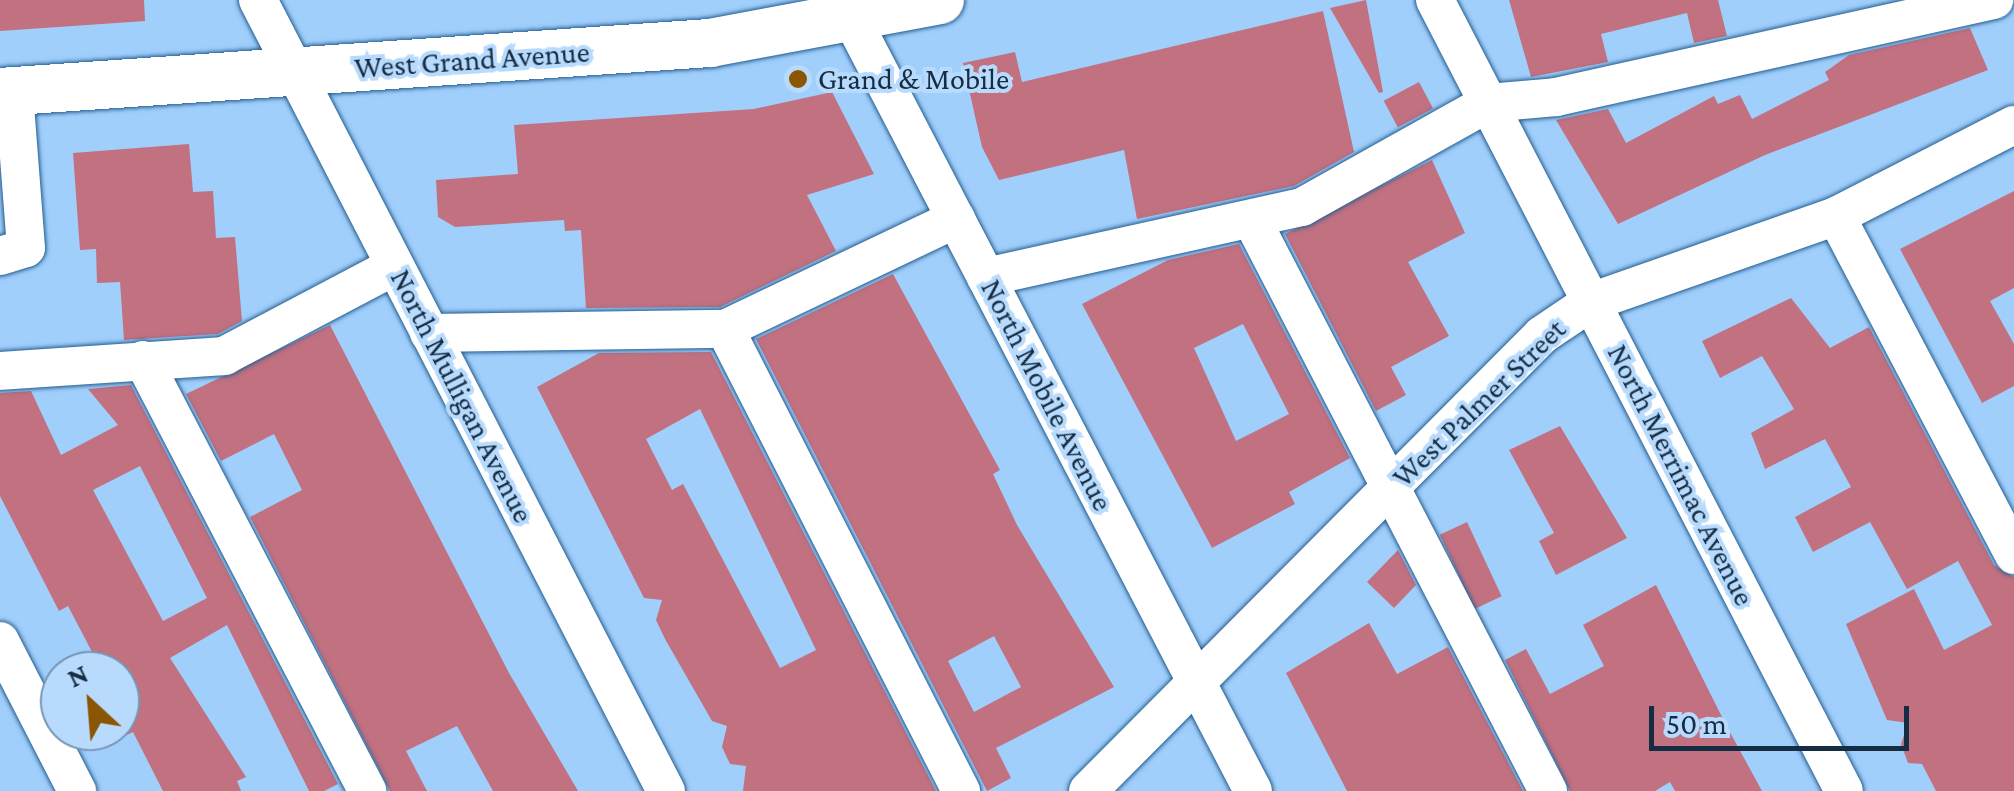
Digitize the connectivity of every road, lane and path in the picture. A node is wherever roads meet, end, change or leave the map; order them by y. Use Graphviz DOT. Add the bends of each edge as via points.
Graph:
graph roads {
  1 [pos="258,0"];
  2 [pos="940,0"];
  3 [pos="1435,0"];
  4 [pos="1994,0"];
  5 [pos="847,10"];
  6 [pos="296,73"];
  7 [pos="7,92"];
  8 [pos="1488,102"];
  9 [pos="2014,125"];
  10 [pos="1836,216"];
  11 [pos="956,219"];
  12 [pos="1253,222"];
  13 [pos="0,256"];
  14 [pos="395,266"];
  15 [pos="986,278"];
  16 [pos="1591,302"];
  17 [pos="725,330"];
  18 [pos="430,333"];
  19 [pos="143,360"];
  20 [pos="0,371"];
  21 [pos="1392,486"];
  22 [pos="2014,555"];
  23 [pos="0,641"];
  24 [pos="1198,686"];
  25 [pos="78,791"];
  26 [pos="366,791"];
  27 [pos="666,791"];
  28 [pos="961,791"];
  29 [pos="1088,791"];
  30 [pos="1253,791"];
  31 [pos="1548,791"];
  32 [pos="1844,791"];
  1 -- 6 [label="street, North Mulligan Avenue"];
  2 -- 5 [label="main road, West Grand Avenue"];
  3 -- 8 [label="street, North Merrimac Avenue"];
  4 -- 8 [label="street" via="1556,97"];
  5 -- 6 [label="main road, West Grand Avenue" via="710,44"];
  5 -- 11 [label="street, North Mobile Avenue"];
  6 -- 7 [label="main road, West Grand Avenue"];
  6 -- 14 [label="street, North Mulligan Avenue"];
  7 -- 13 [label="street" via="26,248"];
  8 -- 12 [label="street" via="1302,207"];
  8 -- 16 [label="street, North Merrimac Avenue"];
  9 -- 10 [label="street, West Palmer Street"];
  10 -- 16 [label="street, West Palmer Street"];
  10 -- 22 [label="street"];
  11 -- 15 [label="street, North Mobile Avenue"];
  11 -- 17 [label="street"];
  12 -- 15 [label="street"];
  12 -- 21 [label="street"];
  14 -- 18 [label="street, North Mulligan Avenue"];
  14 -- 19 [label="street" via="224,356"];
  15 -- 24 [label="street, North Mobile Avenue"];
  16 -- 21 [label="street, West Palmer Street" via="1542,335"];
  16 -- 32 [label="street, North Merrimac Avenue"];
  17 -- 18 [label="street"];
  17 -- 28 [label="street"];
  18 -- 27 [label="street, North Mulligan Avenue"];
  19 -- 20 [label="street"];
  19 -- 26 [label="street"];
  21 -- 24 [label="street, West Palmer Street"];
  21 -- 31 [label="street"];
  23 -- 25 [label="street"];
  24 -- 29 [label="street, West Palmer Street"];
  24 -- 30 [label="street, North Mobile Avenue"];
}
